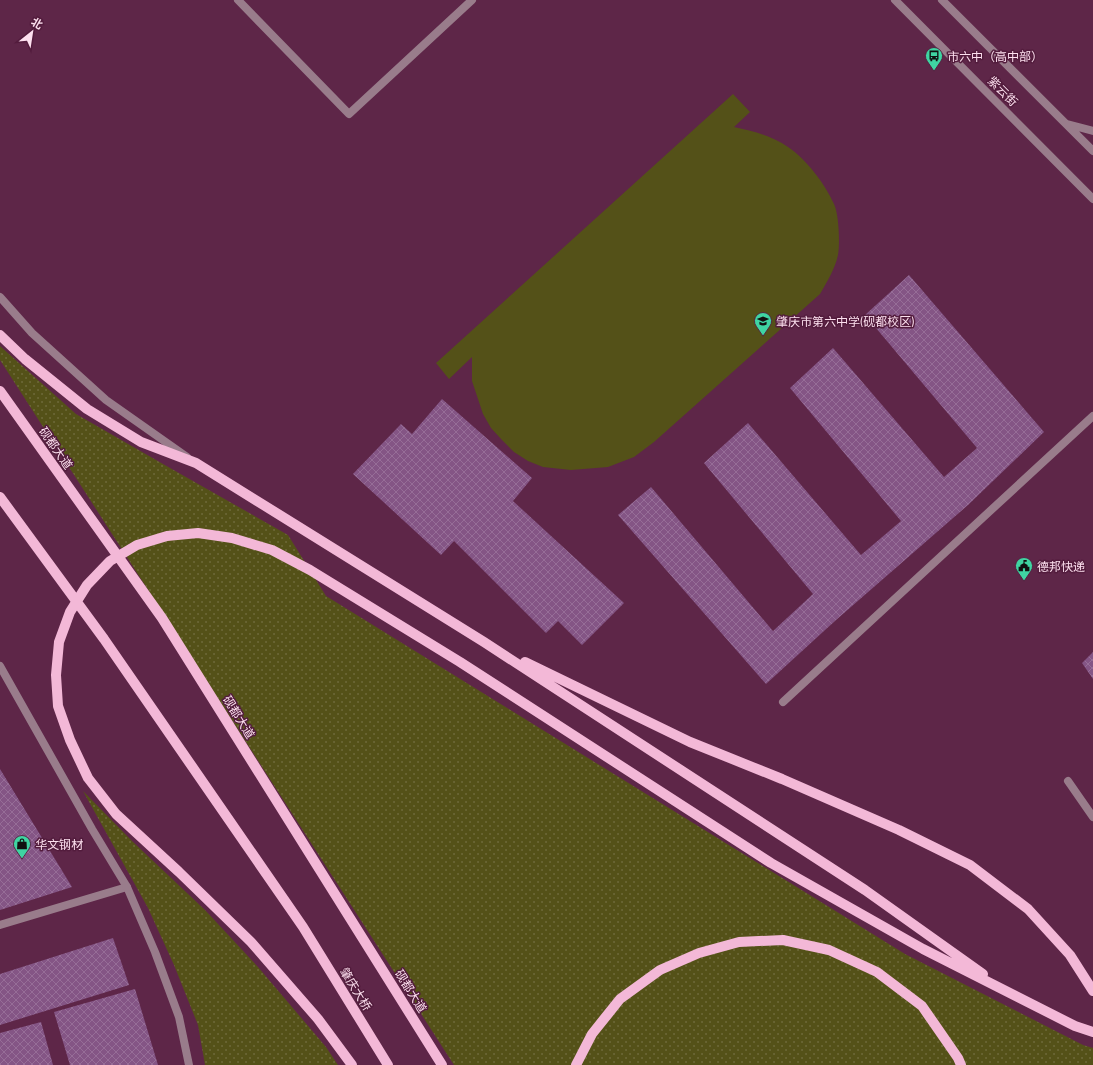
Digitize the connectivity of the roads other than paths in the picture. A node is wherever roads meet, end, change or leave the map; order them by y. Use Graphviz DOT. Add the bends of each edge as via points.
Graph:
graph roads {
  1 [pos="238,0"];
  2 [pos="472,0"];
  3 [pos="895,0"];
  4 [pos="942,0"];
  5 [pos="1067,124"];
  6 [pos="1093,131"];
  7 [pos="1093,150"];
  8 [pos="1093,199"];
  9 [pos="0,297"];
  10 [pos="0,335"];
  11 [pos="0,391"];
  12 [pos="1093,416"];
  13 [pos="196,463"];
  14 [pos="0,497"];
  15 [pos="484,642"];
  16 [pos="0,666"];
  17 [pos="783,702"];
  18 [pos="1068,781"];
  19 [pos="1093,817"];
  20 [pos="127,887"];
  21 [pos="0,925"];
  22 [pos="1007,991"];
  23 [pos="1093,991"];
  24 [pos="1093,1032"];
  25 [pos="189,1065"];
  26 [pos="352,1065"];
  27 [pos="388,1065"];
  28 [pos="442,1065"];
  29 [pos="576,1065"];
  30 [pos="961,1065"];
  1 -- 2 [label="street" via="349,114"];
  3 -- 8 [label="street, 紫云街"];
  4 -- 5 [label="street, 紫云街"];
  5 -- 6 [label="street"];
  5 -- 7 [label="street, 紫云街"];
  9 -- 13 [label="street" via="32,333 106,400"];
  10 -- 13 [label="main road" via="25,359 87,409 141,442"];
  11 -- 28 [label="main road, 砚都大道" via="162,618"];
  12 -- 17 [label="street"];
  13 -- 15 [label="main road"];
  14 -- 27 [label="main road, 肇庆大桥" via="104,639 303,927"];
  15 -- 22 [label="main road" via="866,890"];
  15 -- 23 [label="main road" via="690,742 797,785 970,864 1028,909 1070,955"];
  16 -- 20 [label="street"];
  18 -- 19 [label="street"];
  20 -- 21 [label="street"];
  20 -- 25 [label="street" via="179,1017"];
  22 -- 24 [label="main road" via="1075,1026"];
  22 -- 26 [label="main road" via="923,949 771,863 460,662 310,570 272,550 232,538 198,533 167,536 137,545 110,561 87,585 70,612 59,642 56,675 58,706 70,740 88,778 116,814 251,942 318,1019"];
  29 -- 30 [label="main road" via="592,1034 620,998 660,970 699,953 739,942 783,940 829,950 877,972 922,1006"];
}
